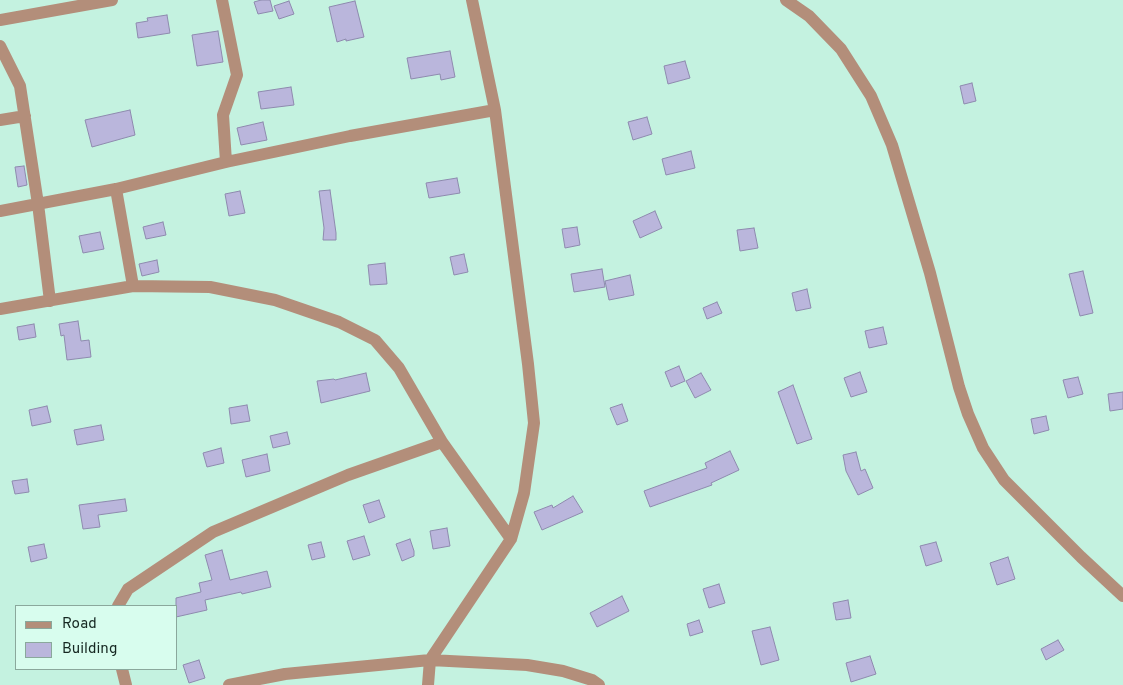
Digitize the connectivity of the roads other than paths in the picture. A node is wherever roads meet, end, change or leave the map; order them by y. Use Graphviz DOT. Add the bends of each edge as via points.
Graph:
graph roads {
  1 [pos="112,0"];
  2 [pos="222,0"];
  3 [pos="472,0"];
  4 [pos="786,0"];
  5 [pos="0,20"];
  6 [pos="0,46"];
  7 [pos="494,110"];
  8 [pos="25,116"];
  9 [pos="0,120"];
  10 [pos="226,162"];
  11 [pos="116,190"];
  12 [pos="38,204"];
  13 [pos="0,211"];
  14 [pos="133,286"];
  15 [pos="50,301"];
  16 [pos="0,309"];
  17 [pos="442,442"];
  18 [pos="511,539"];
  19 [pos="1123,596"];
  20 [pos="119,605"];
  21 [pos="430,660"];
  22 [pos="122,670"];
  23 [pos="563,671"];
  24 [pos="126,685"];
  25 [pos="229,685"];
  26 [pos="428,685"];
  27 [pos="574,685"];
  28 [pos="599,685"];
  1 -- 5 [label="street"];
  2 -- 10 [label="street" via="237,75 223,115"];
  3 -- 7 [label="street"];
  4 -- 19 [label="street" via="810,16 841,49 871,96 892,145 959,387 983,448 1004,480"];
  6 -- 8 [label="street" via="20,86"];
  7 -- 10 [label="street"];
  7 -- 18 [label="street" via="534,423 524,492"];
  8 -- 9 [label="street"];
  8 -- 12 [label="street"];
  10 -- 11 [label="street"];
  11 -- 12 [label="street"];
  11 -- 14 [label="street"];
  12 -- 13 [label="street"];
  12 -- 15 [label="street"];
  14 -- 15 [label="street"];
  14 -- 17 [label="street" via="210,287 275,300 339,322 375,340 400,368"];
  15 -- 16 [label="street"];
  17 -- 18 [label="street"];
  17 -- 20 [label="street" via="348,475 213,532 128,589"];
  18 -- 21 [label="street"];
  21 -- 23 [label="street" via="526,665"];
  21 -- 25 [label="street" via="285,674"];
  21 -- 26 [label="street"];
  22 -- 24 [label="street"];
  23 -- 27 [label="street"];
  23 -- 28 [label="street"];
}
